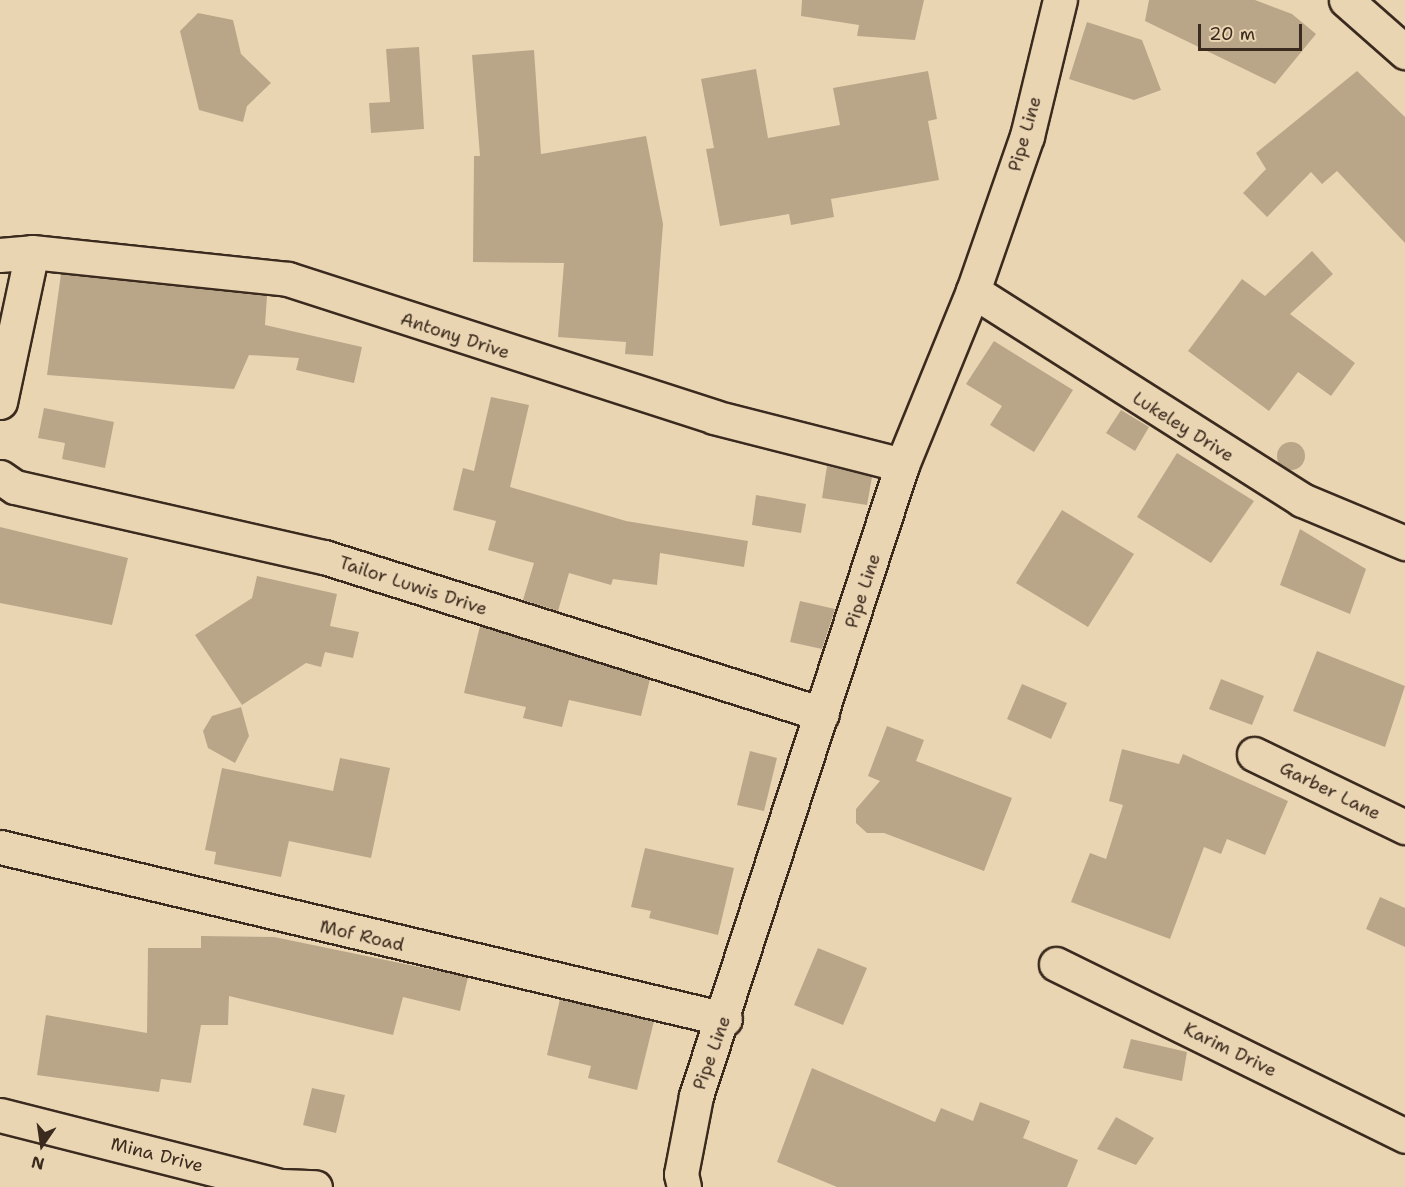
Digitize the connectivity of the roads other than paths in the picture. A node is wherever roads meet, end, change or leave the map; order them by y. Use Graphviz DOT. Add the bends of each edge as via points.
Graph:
graph roads {
  1 [pos="1060,0"];
  2 [pos="1346,0"];
  3 [pos="1405,52"];
  4 [pos="32,252"];
  5 [pos="0,255"];
  6 [pos="972,291"];
  7 [pos="0,402"];
  8 [pos="902,465"];
  9 [pos="0,477"];
  10 [pos="1405,543"];
  11 [pos="822,714"];
  12 [pos="1254,754"];
  13 [pos="1405,827"];
  14 [pos="0,847"];
  15 [pos="1056,964"];
  16 [pos="725,1019"];
  17 [pos="0,1115"];
  18 [pos="1405,1136"];
  19 [pos="281,1186"];
  20 [pos="315,1187"];
  21 [pos="684,1187"];
  1 -- 6 [label="street, Pipe Line" via="1027,136"];
  2 -- 3 [label="street"];
  4 -- 5 [label="street, Antony Drive"];
  4 -- 7 [label="street"];
  4 -- 8 [label="street, Antony Drive" via="288,279 704,414"];
  6 -- 8 [label="street, Pipe Line"];
  6 -- 10 [label="street, Lukeley Drive" via="1302,500"];
  8 -- 11 [label="street, Pipe Line"];
  9 -- 11 [label="street, Tailor Luwis Drive" via="15,487 324,557"];
  11 -- 16 [label="street, Pipe Line"];
  12 -- 13 [label="street, Garber Lane"];
  14 -- 16 [label="street, Mof Road"];
  15 -- 18 [label="street, Karim Drive"];
  16 -- 21 [label="street, Pipe Line" via="696,1096 681,1174"];
  17 -- 19 [label="street, Mina Drive"];
  19 -- 20 [label="street, Mina Drive"];
}
